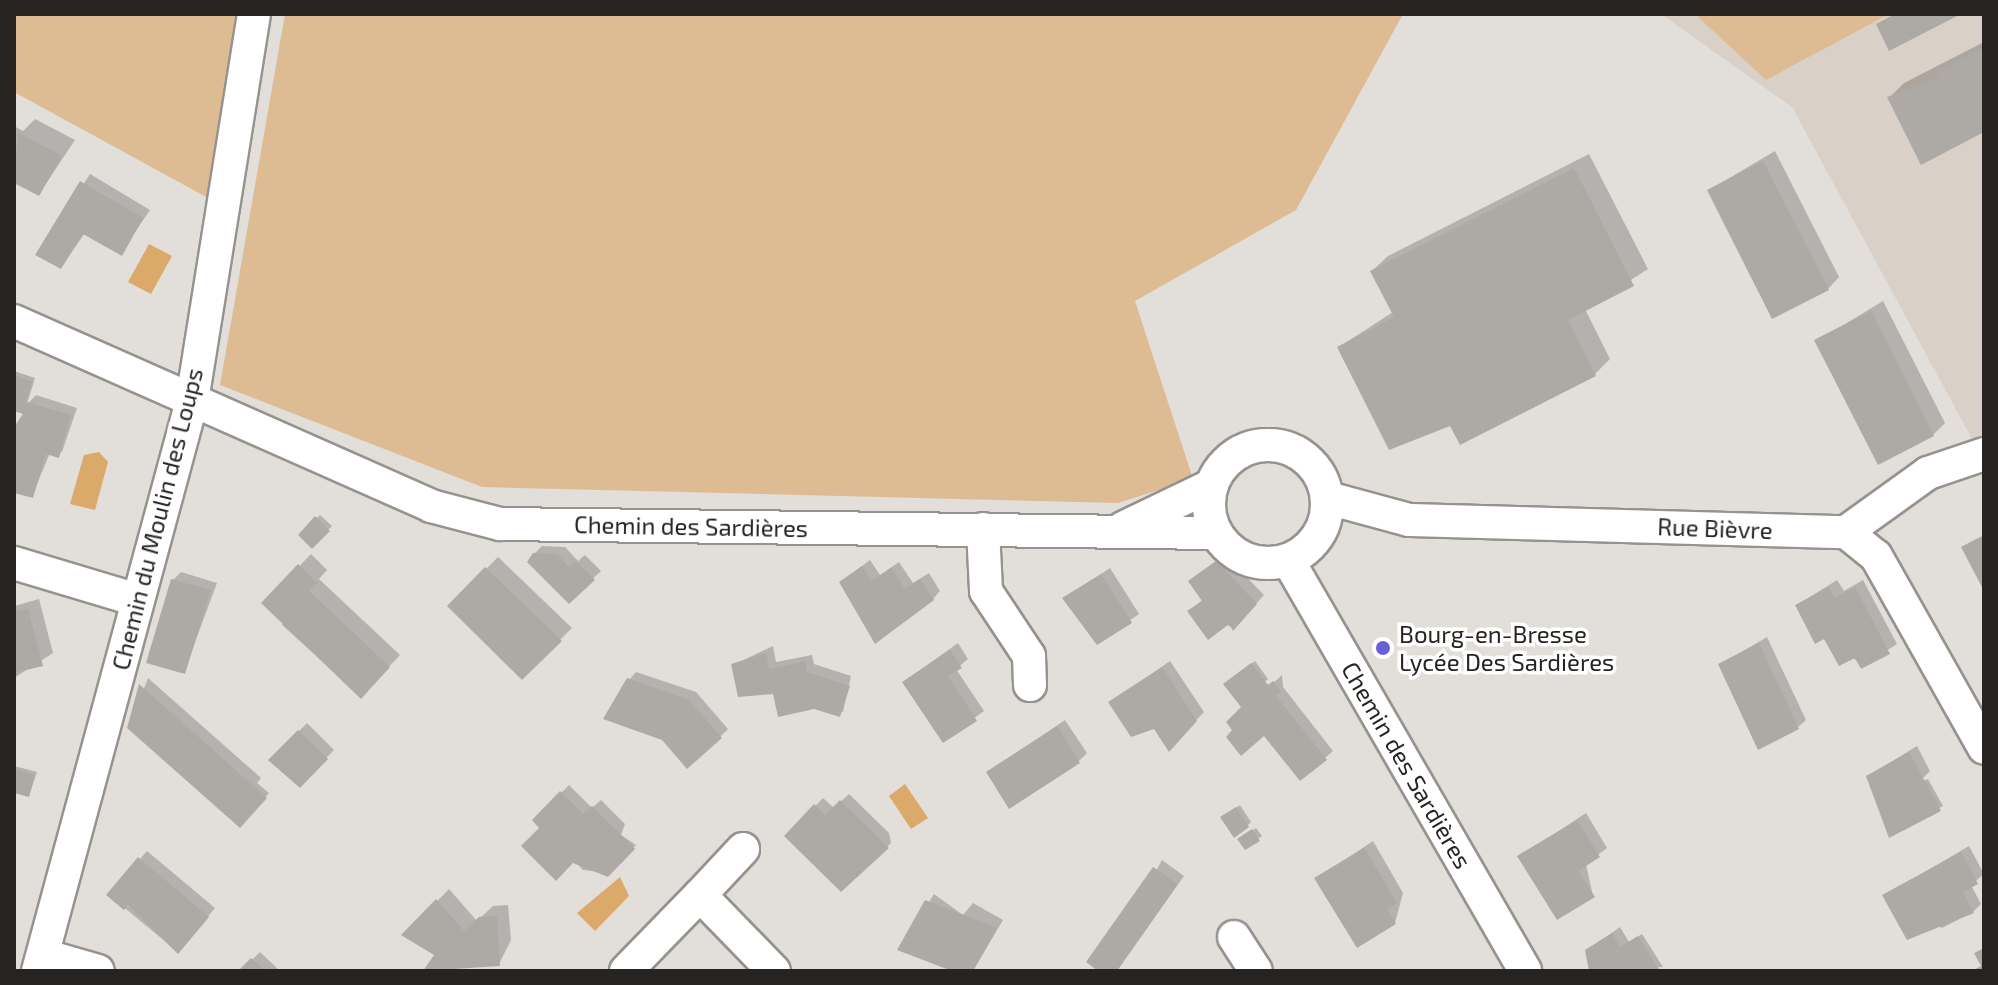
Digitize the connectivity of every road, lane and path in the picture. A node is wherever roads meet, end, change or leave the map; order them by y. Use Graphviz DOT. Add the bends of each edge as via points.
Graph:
graph roads {
  1 [pos="254,14"];
  2 [pos="14,321"];
  3 [pos="192,401"];
  4 [pos="1984,454"];
  5 [pos="1210,486"];
  6 [pos="1328,498"];
  7 [pos="983,529"];
  8 [pos="1117,531"];
  9 [pos="1846,532"];
  10 [pos="1216,533"];
  11 [pos="1288,560"];
  12 [pos="14,563"];
  13 [pos="137,600"];
  14 [pos="1030,685"];
  15 [pos="1984,748"];
  16 [pos="743,849"];
  17 [pos="700,895"];
  18 [pos="1234,937"];
  19 [pos="40,963"];
  20 [pos="98,971"];
  21 [pos="626,971"];
  22 [pos="774,971"];
  23 [pos="1256,971"];
  24 [pos="1525,971"];
  1 -- 3 [label="street, Chemin du Moulin des Loups"];
  2 -- 3 [label="street, Chemin des Sardières"];
  3 -- 7 [label="street, Chemin des Sardières" via="431,506 500,524"];
  3 -- 13 [label="street, Chemin du Moulin des Loups"];
  4 -- 9 [label="street" via="1928,473"];
  5 -- 6 [label="street" via="1235,454 1282,445 1318,470"];
  5 -- 8 [label="street"];
  5 -- 10 [label="street"];
  6 -- 9 [label="street, Rue Bièvre" via="1409,520"];
  6 -- 11 [label="street" via="1317,537"];
  7 -- 8 [label="street, Chemin des Sardières"];
  7 -- 14 [label="street" via="986,591 1029,656"];
  8 -- 10 [label="street, Chemin des Sardières"];
  9 -- 15 [label="street" via="1876,556"];
  10 -- 11 [label="street" via="1247,559"];
  11 -- 24 [label="street, Chemin des Sardières"];
  12 -- 13 [label="street"];
  13 -- 19 [label="street, Chemin du Moulin des Loups"];
  16 -- 17 [label="street"];
  17 -- 21 [label="street"];
  17 -- 22 [label="street"];
  18 -- 23 [label="street"];
  19 -- 20 [label="street"];
}
